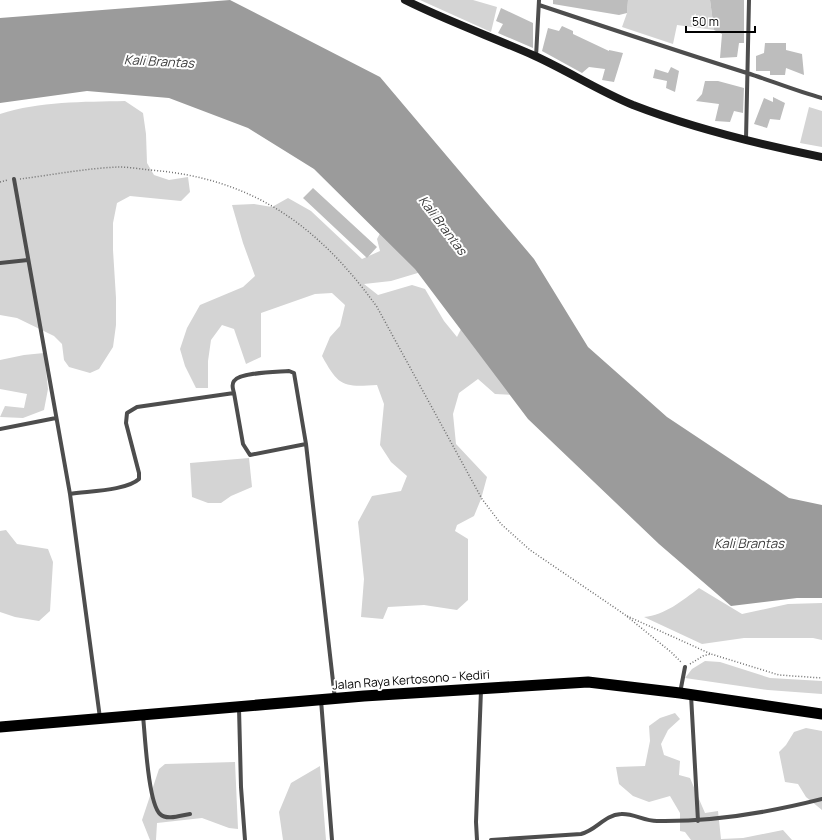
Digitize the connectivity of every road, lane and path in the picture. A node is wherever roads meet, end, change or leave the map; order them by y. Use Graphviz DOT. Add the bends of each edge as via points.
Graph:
graph roads {
  1 [pos="405,0"];
  2 [pos="749,0"];
  3 [pos="539,2"];
  4 [pos="536,56"];
  5 [pos="748,73"];
  6 [pos="822,98"];
  7 [pos="746,139"];
  8 [pos="822,157"];
  9 [pos="14,179"];
  10 [pos="0,182"];
  11 [pos="28,260"];
  12 [pos="0,263"];
  13 [pos="234,393"];
  14 [pos="56,418"];
  15 [pos="0,429"];
  16 [pos="306,444"];
  17 [pos="70,494"];
  18 [pos="624,614"];
  19 [pos="711,654"];
  20 [pos="685,667"];
  21 [pos="822,678"];
  22 [pos="481,687"];
  23 [pos="686,694"];
  24 [pos="335,699"];
  25 [pos="321,700"];
  26 [pos="239,708"];
  27 [pos="822,714"];
  28 [pos="143,715"];
  29 [pos="100,718"];
  30 [pos="0,727"];
  31 [pos="822,799"];
  32 [pos="190,814"];
  33 [pos="698,820"];
  34 [pos="245,840"];
  35 [pos="332,840"];
  36 [pos="477,840"];
  37 [pos="491,840"];
  1 -- 4 [label="main road" via="442,18"];
  2 -- 5 [label="street"];
  3 -- 4 [label="street"];
  3 -- 5 [label="street" via="716,65"];
  4 -- 7 [label="main road" via="633,105"];
  5 -- 6 [label="street" via="791,90"];
  5 -- 7 [label="street"];
  7 -- 8 [label="main road"];
  9 -- 10 [label="path"];
  9 -- 11 [label="street"];
  9 -- 18 [label="path" via="119,167 179,172 254,195 290,216 315,236 364,288 377,307 482,499 501,524 530,550"];
  11 -- 12 [label="street"];
  11 -- 14 [label="street"];
  13 -- 16 [label="street" via="243,444 250,455"];
  13 -- 16 [label="street" via="232,385 235,379 243,376 289,371 294,373"];
  13 -- 17 [label="street" via="163,402 131,410 127,413 126,423 139,479 122,486"];
  14 -- 15 [label="street"];
  14 -- 17 [label="street"];
  16 -- 24 [label="street"];
  17 -- 29 [label="street"];
  18 -- 19 [label="path"];
  18 -- 20 [label="path" via="671,652"];
  19 -- 20 [label="path"];
  19 -- 21 [label="path" via="779,675"];
  20 -- 23 [label="street"];
  22 -- 23 [label="highway, Jalan Raya Kertosono - Kediri" via="588,682"];
  22 -- 24 [label="highway, Jalan Raya Kertosono - Kediri"];
  22 -- 36 [label="street"];
  23 -- 27 [label="highway, Jalan Raya Kertosono - Kediri"];
  23 -- 33 [label="street"];
  24 -- 25 [label="highway, Jalan Raya Kertosono - Kediri"];
  25 -- 26 [label="highway, Jalan Raya Kertosono - Kediri"];
  25 -- 35 [label="street"];
  26 -- 28 [label="highway, Jalan Raya Kertosono - Kediri"];
  26 -- 34 [label="street"];
  28 -- 29 [label="highway, Jalan Raya Kertosono - Kediri"];
  28 -- 32 [label="street" via="151,786 157,809 166,817"];
  29 -- 30 [label="highway, Jalan Raya Kertosono - Kediri"];
  31 -- 33 [label="street" via="734,818"];
  33 -- 37 [label="street" via="655,821 622,814 609,816 590,831 581,834"];
}
